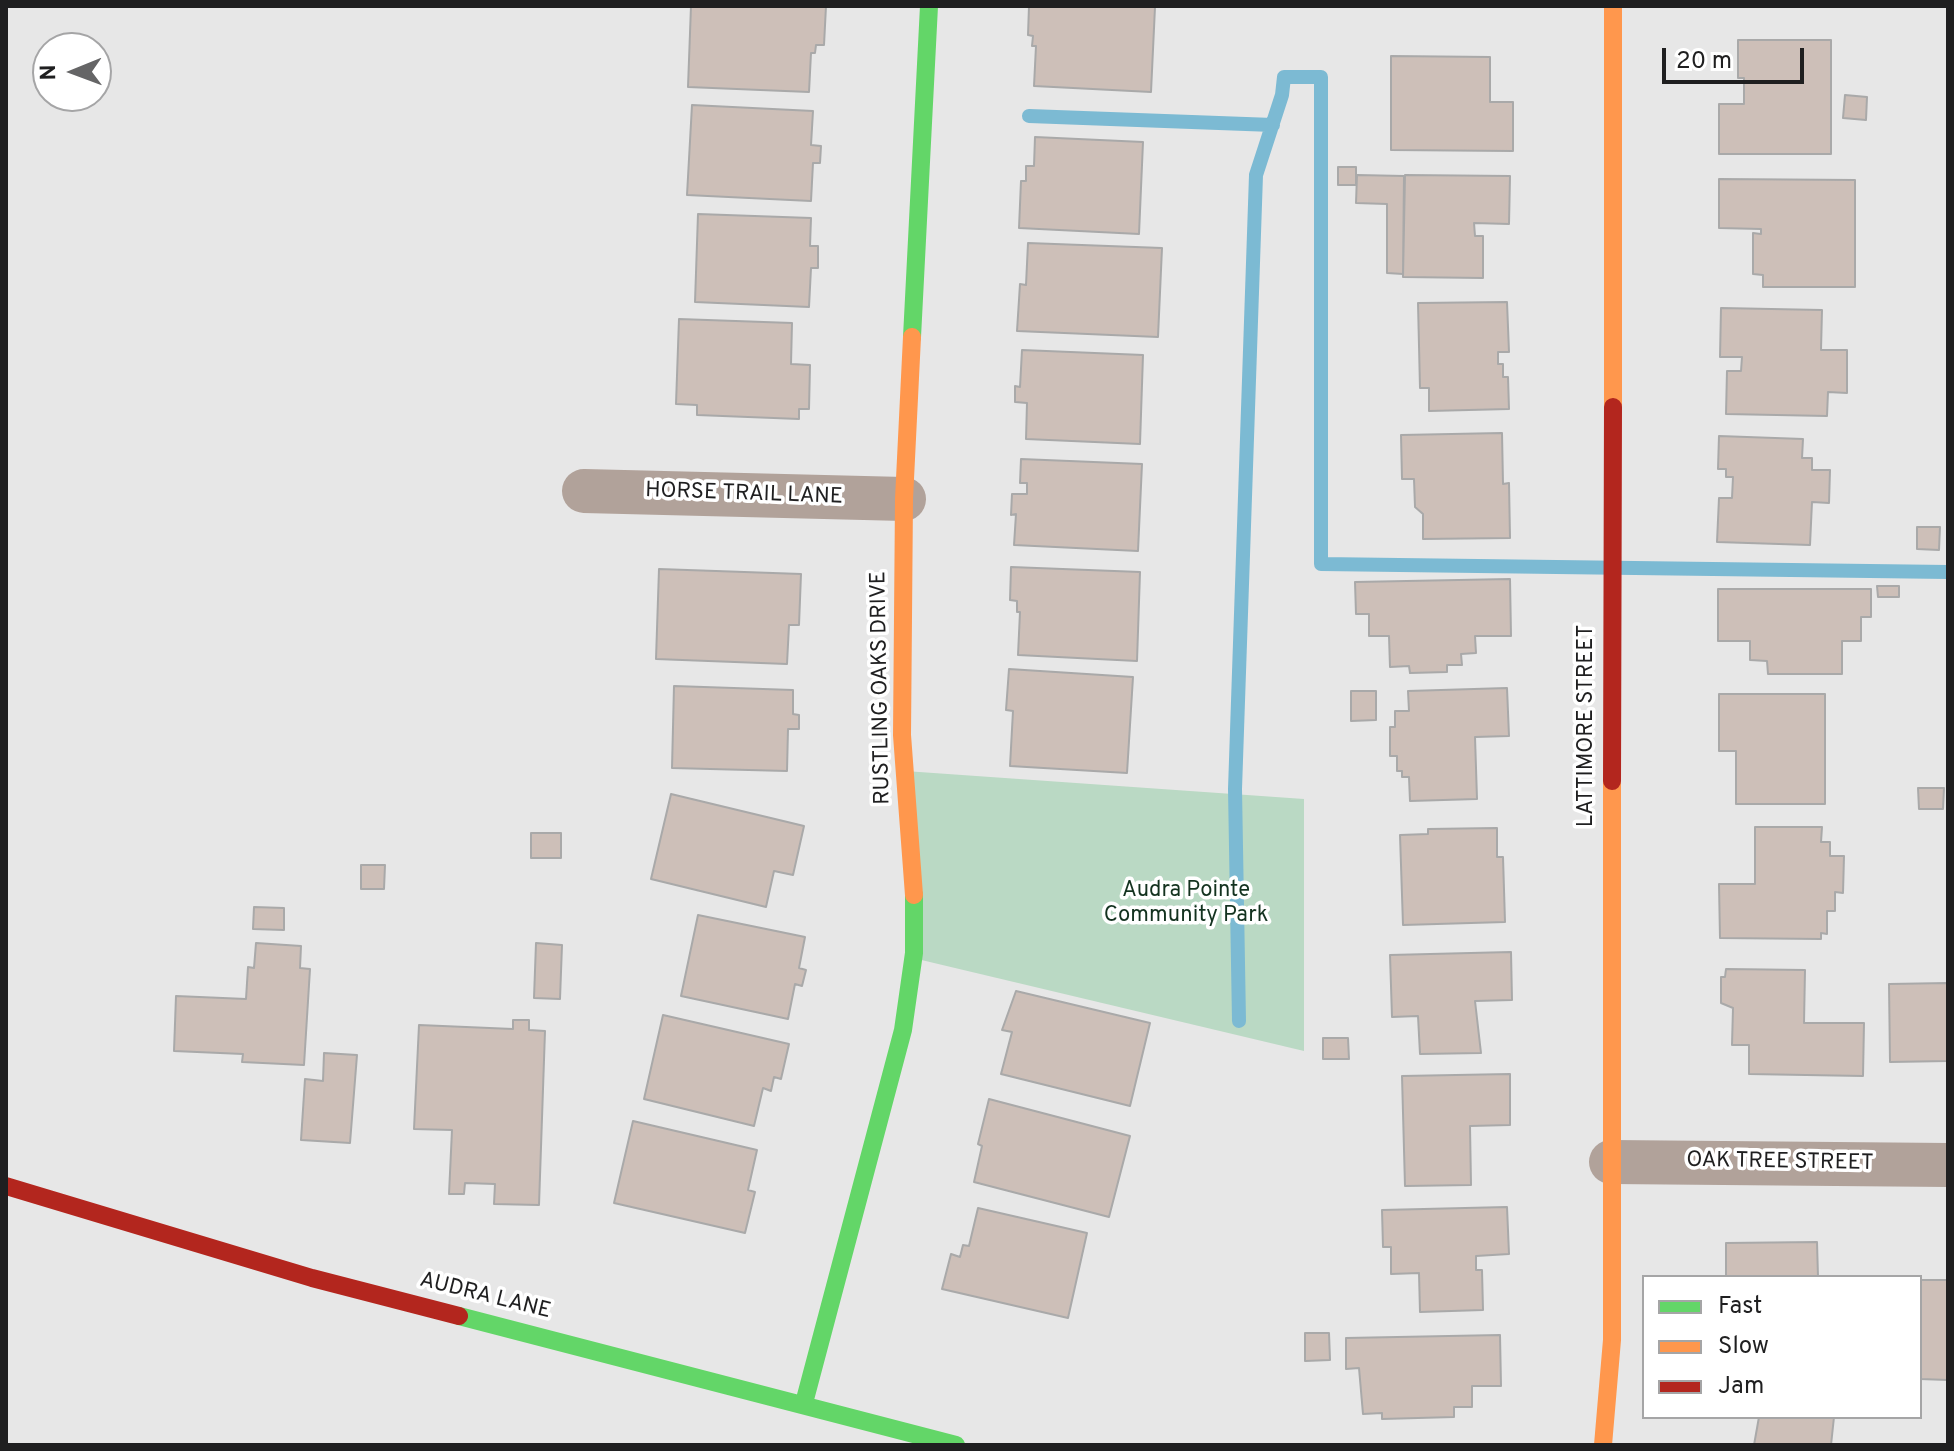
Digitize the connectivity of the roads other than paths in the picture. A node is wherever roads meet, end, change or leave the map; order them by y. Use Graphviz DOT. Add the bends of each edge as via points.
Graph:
graph roads {
  1 [pos="929,6"];
  2 [pos="1613,6"];
  3 [pos="584,491"];
  4 [pos="904,499"];
  5 [pos="1611,1162"];
  6 [pos="1948,1165"];
  7 [pos="6,1186"];
  8 [pos="804,1403"];
  9 [pos="956,1445"];
  10 [pos="1603,1445"];
  1 -- 4 [label="street, RUSTLING OAKS DRIVE"];
  2 -- 5 [label="street, LATTIMORE STREET"];
  3 -- 4 [label="street, HORSE TRAIL LANE"];
  4 -- 8 [label="street, RUSTLING OAKS DRIVE" via="902,735 914,878 914,953 900,1043"];
  5 -- 6 [label="street, OAK TREE STREET"];
  5 -- 10 [label="street, LATTIMORE STREET" via="1612,1340"];
  7 -- 8 [label="street, AUDRA LANE" via="312,1278"];
  8 -- 9 [label="street, AUDRA LANE"];
}
